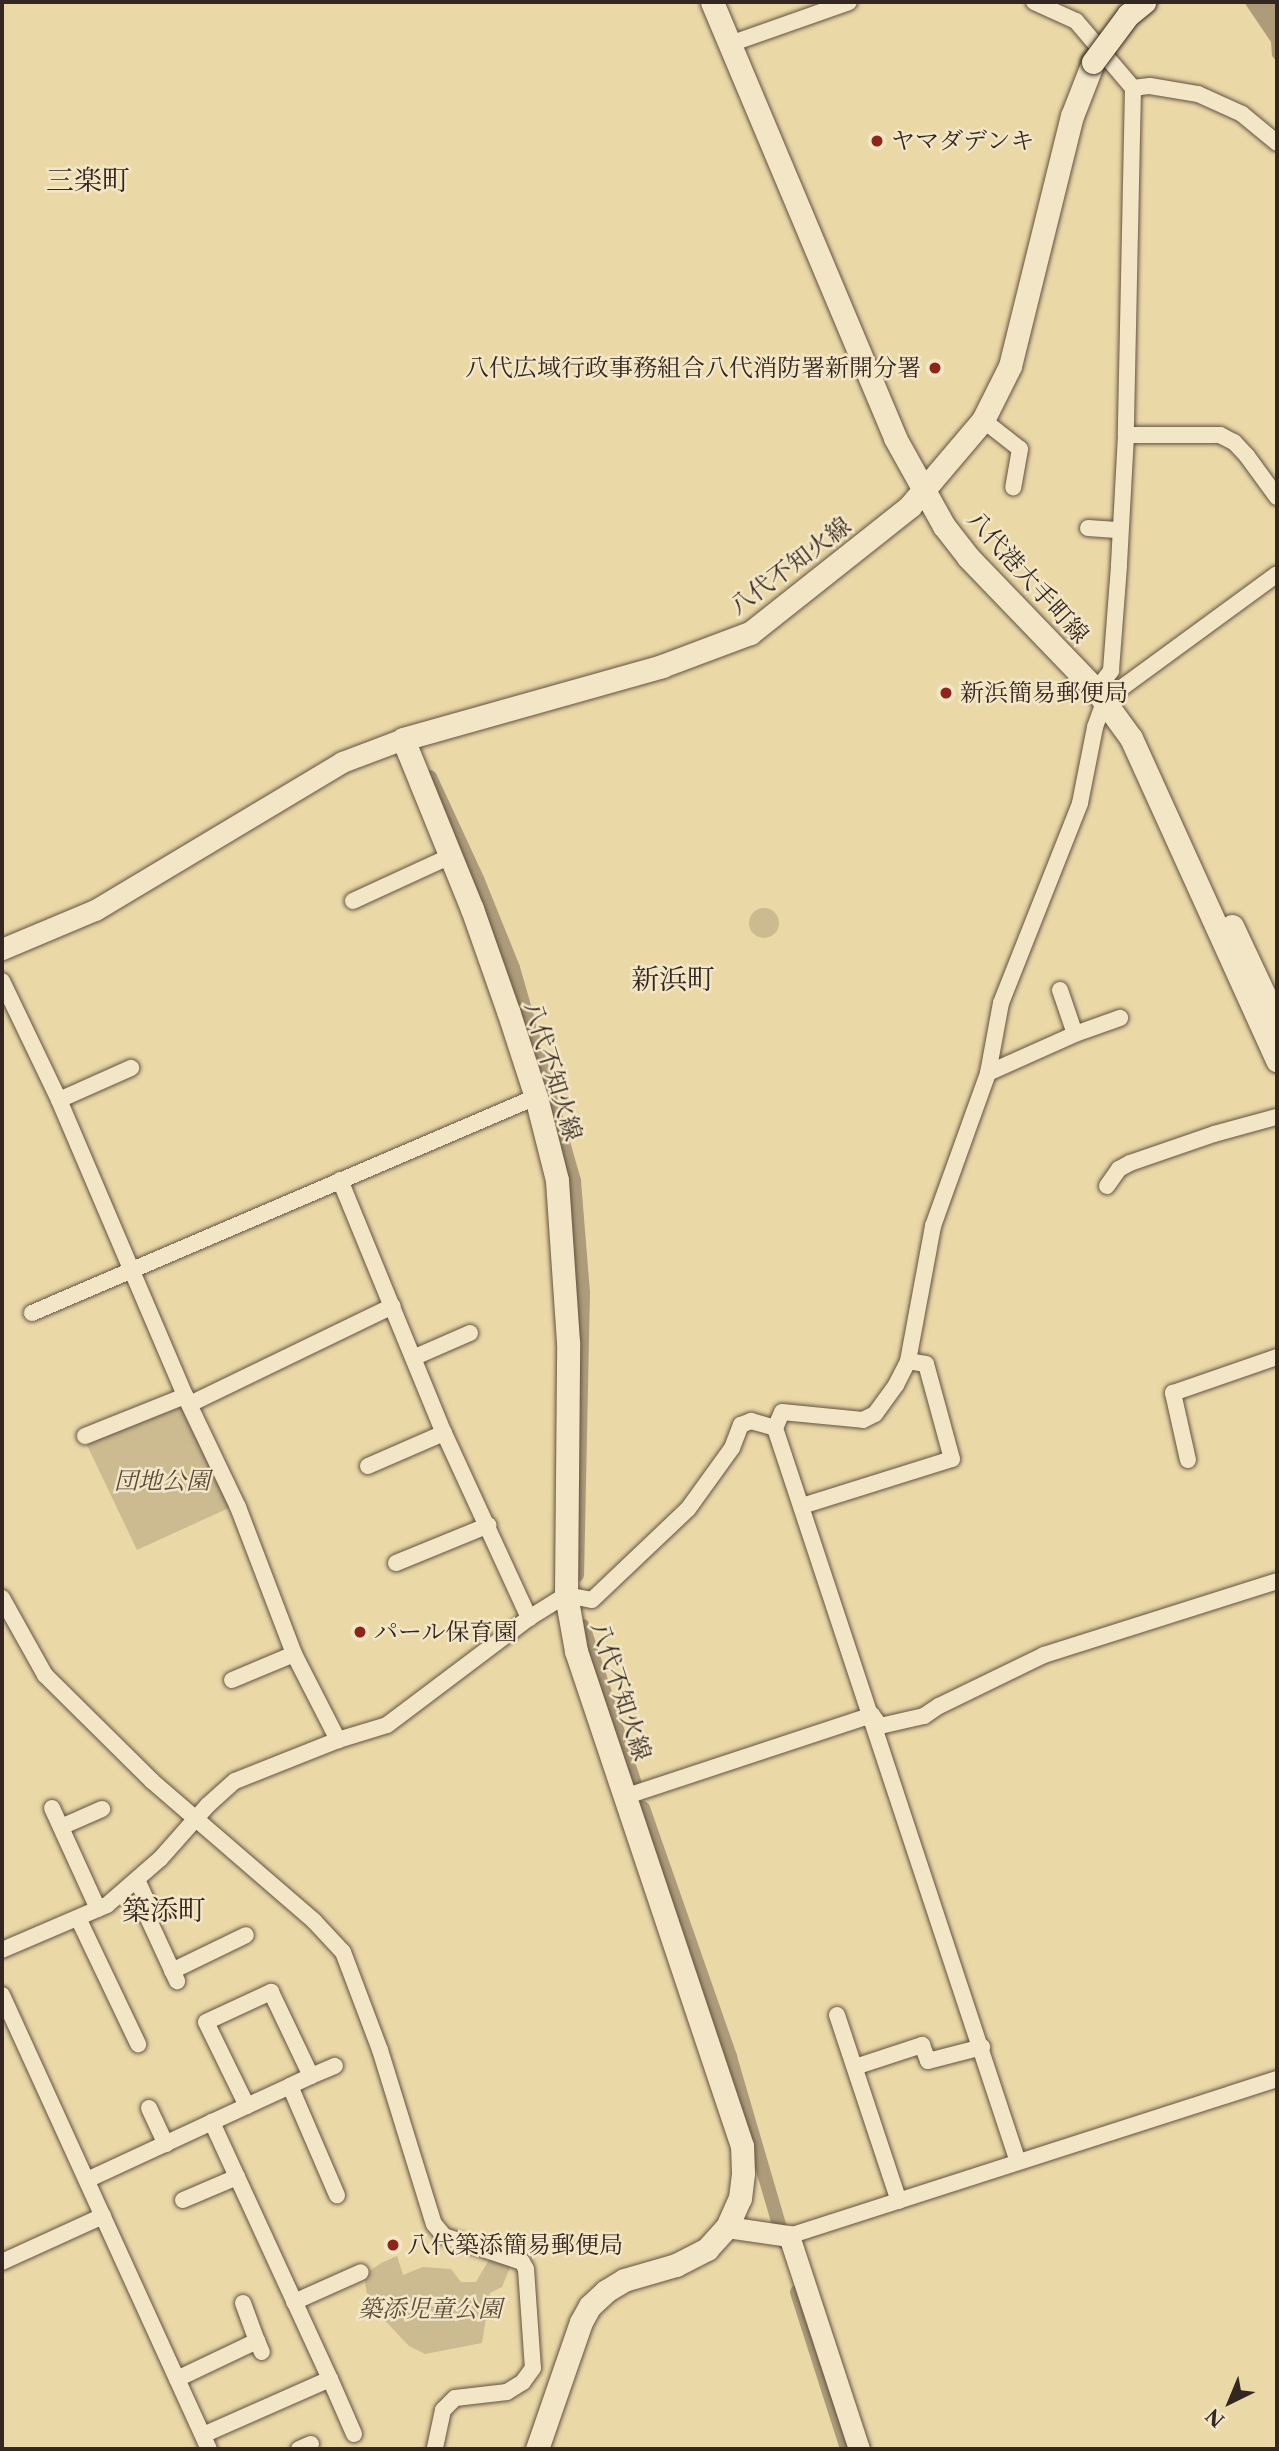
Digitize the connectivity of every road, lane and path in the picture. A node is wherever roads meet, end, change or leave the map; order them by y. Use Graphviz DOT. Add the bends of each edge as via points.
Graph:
graph roads {
  1 [pos="712,2"];
  2 [pos="727,2"];
  3 [pos="849,2"];
  4 [pos="1034,2"];
  5 [pos="1144,2"];
  6 [pos="737,42"];
  7 [pos="1133,88"];
  8 [pos="1277,144"];
  9 [pos="984,420"];
  10 [pos="1126,435"];
  11 [pos="930,486"];
  12 [pos="1013,486"];
  13 [pos="1277,497"];
  14 [pos="1088,527"];
  15 [pos="1120,530"];
  16 [pos="1277,574"];
  17 [pos="1105,691"];
  18 [pos="403,739"];
  19 [pos="451,856"];
  20 [pos="352,901"];
  21 [pos="2,949"];
  22 [pos="2,981"];
  23 [pos="1060,989"];
  24 [pos="1120,1018"];
  25 [pos="1277,1022"];
  26 [pos="1075,1034"];
  27 [pos="1277,1060"];
  28 [pos="131,1068"];
  29 [pos="988,1073"];
  30 [pos="536,1097"];
  31 [pos="59,1100"];
  32 [pos="1277,1119"];
  33 [pos="340,1180"];
  34 [pos="1107,1186"];
  35 [pos="132,1270"];
  36 [pos="393,1306"];
  37 [pos="32,1313"];
  38 [pos="470,1334"];
  39 [pos="415,1357"];
  40 [pos="1277,1357"];
  41 [pos="908,1361"];
  42 [pos="188,1400"];
  43 [pos="775,1428"];
  44 [pos="444,1433"];
  45 [pos="85,1436"];
  46 [pos="1188,1460"];
  47 [pos="368,1466"];
  48 [pos="802,1506"];
  49 [pos="489,1525"];
  50 [pos="396,1563"];
  51 [pos="1277,1581"];
  52 [pos="566,1595"];
  53 [pos="2,1600"];
  54 [pos="529,1618"];
  55 [pos="295,1654"];
  56 [pos="232,1680"];
  57 [pos="872,1715"];
  58 [pos="338,1740"];
  59 [pos="627,1796"];
  60 [pos="52,1808"];
  61 [pos="102,1809"];
  62 [pos="197,1818"];
  63 [pos="61,1827"];
  64 [pos="137,1880"];
  65 [pos="98,1909"];
  66 [pos="78,1917"];
  67 [pos="246,1935"];
  68 [pos="2,1950"];
  69 [pos="2,1995"];
  70 [pos="837,2015"];
  71 [pos="138,2044"];
  72 [pos="982,2047"];
  73 [pos="335,2066"];
  74 [pos="855,2067"];
  75 [pos="311,2076"];
  76 [pos="1277,2079"];
  77 [pos="290,2086"];
  78 [pos="247,2106"];
  79 [pos="149,2108"];
  80 [pos="212,2122"];
  81 [pos="166,2144"];
  82 [pos="1018,2162"];
  83 [pos="237,2177"];
  84 [pos="87,2180"];
  85 [pos="337,2195"];
  86 [pos="183,2200"];
  87 [pos="899,2201"];
  88 [pos="103,2216"];
  89 [pos="727,2227"];
  90 [pos="789,2236"];
  91 [pos="2,2262"];
  92 [pos="360,2272"];
  93 [pos="295,2302"];
  94 [pos="243,2303"];
  95 [pos="177,2379"];
  96 [pos="330,2379"];
  97 [pos="354,2434"];
  98 [pos="206,2442"];
  99 [pos="435,2449"];
  100 [pos="537,2449"];
  101 [pos="859,2449"];
  1 -- 6 [label="main road, 八代港大手町線"];
  2 -- 6 [label="main road, 八代港大手町線"];
  3 -- 6 [label="street"];
  4 -- 7 [label="street" via="1076,21"];
  5 -- 9 [label="main road, 八代不知火線, bridge" via="1128,15 1093,62 1072,116 1010,366"];
  6 -- 11 [label="main road, 八代港大手町線" via="895,438"];
  7 -- 8 [label="street" via="1150,86 1198,94 1242,114"];
  7 -- 10 [label="street"];
  9 -- 11 [label="main road, 八代不知火線"];
  9 -- 12 [label="street" via="1020,449"];
  10 -- 13 [label="street" via="1220,435 1247,456"];
  10 -- 15 [label="street"];
  11 -- 17 [label="main road, 八代港大手町線" via="944,526 968,557"];
  11 -- 18 [label="main road, 八代不知火線" via="750,633 662,666"];
  14 -- 15 [label="street"];
  15 -- 17 [label="street" via="1111,671"];
  16 -- 17 [label="street"];
  17 -- 25 [label="main road, 八代港大手町線" via="1141,730"];
  17 -- 27 [label="main road, 八代港大手町線" via="1131,738"];
  17 -- 29 [label="street" via="1080,803 1001,1003"];
  18 -- 19 [label="main road, 八代不知火線"];
  18 -- 21 [label="street" via="342,762 95,910"];
  19 -- 20 [label="street"];
  19 -- 30 [label="main road, 八代不知火線"];
  22 -- 31 [label="street"];
  23 -- 26 [label="street"];
  24 -- 26 [label="street"];
  26 -- 29 [label="street"];
  28 -- 31 [label="street"];
  29 -- 41 [label="street" via="933,1226"];
  30 -- 33 [label="street"];
  30 -- 52 [label="main road, 八代不知火線" via="557,1180 569,1342"];
  31 -- 35 [label="street"];
  32 -- 34 [label="street" via="1214,1134 1130,1163 1119,1169"];
  33 -- 35 [label="street"];
  33 -- 36 [label="street"];
  35 -- 37 [label="street"];
  35 -- 42 [label="street"];
  36 -- 39 [label="street"];
  36 -- 42 [label="street"];
  38 -- 39 [label="street"];
  39 -- 44 [label="street"];
  40 -- 46 [label="street" via="1172,1393"];
  41 -- 43 [label="street" via="876,1414 863,1420 782,1412"];
  41 -- 48 [label="street" via="926,1364 952,1459"];
  42 -- 45 [label="street"];
  42 -- 55 [label="street" via="238,1507"];
  43 -- 48 [label="street"];
  43 -- 52 [label="street" via="751,1422 741,1425 732,1448 688,1509 659,1539 592,1600"];
  44 -- 47 [label="street"];
  44 -- 49 [label="street"];
  48 -- 57 [label="street"];
  49 -- 50 [label="street"];
  49 -- 54 [label="street"];
  51 -- 57 [label="street" via="1044,1655 924,1716 880,1726"];
  52 -- 54 [label="street"];
  52 -- 59 [label="main road, 八代不知火線" via="576,1651"];
  53 -- 62 [label="street" via="46,1675 152,1781"];
  54 -- 58 [label="street" via="387,1725"];
  55 -- 56 [label="street"];
  55 -- 58 [label="street"];
  57 -- 59 [label="street"];
  57 -- 72 [label="street"];
  58 -- 62 [label="street" via="235,1781"];
  59 -- 89 [label="main road, 八代不知火線" via="742,2146 740,2198"];
  60 -- 63 [label="street"];
  61 -- 63 [label="street"];
  62 -- 64 [label="street"];
  62 -- 99 [label="street" via="314,1920 343,1952 380,2050 434,2224 444,2236 522,2262 526,2270 533,2368 523,2382 506,2392 455,2398 443,2410"];
  63 -- 65 [label="street"];
  64 -- 65 [label="street"];
  64 -- 67 [label="street" via="146,1899 147,1916 174,1976"];
  65 -- 66 [label="street"];
  66 -- 68 [label="street"];
  66 -- 71 [label="street"];
  69 -- 84 [label="street"];
  70 -- 74 [label="street"];
  72 -- 74 [label="street" via="928,2061 922,2045"];
  72 -- 82 [label="street"];
  73 -- 75 [label="street"];
  74 -- 87 [label="street"];
  75 -- 77 [label="street"];
  75 -- 78 [label="street" via="271,1992 206,2022"];
  76 -- 82 [label="street"];
  77 -- 78 [label="street"];
  77 -- 85 [label="street"];
  78 -- 80 [label="street"];
  79 -- 81 [label="street"];
  80 -- 81 [label="street"];
  80 -- 83 [label="street"];
  81 -- 84 [label="street"];
  82 -- 87 [label="street"];
  83 -- 86 [label="street"];
  83 -- 93 [label="street"];
  84 -- 88 [label="street"];
  87 -- 90 [label="street"];
  88 -- 91 [label="street"];
  88 -- 95 [label="street"];
  89 -- 90 [label="street"];
  89 -- 100 [label="main road, 八代不知火線" via="692,2258 624,2280 590,2306"];
  90 -- 101 [label="street"];
  92 -- 93 [label="street"];
  93 -- 96 [label="street"];
  94 -- 95 [label="street" via="260,2346"];
  95 -- 98 [label="street"];
  96 -- 97 [label="street"];
  96 -- 98 [label="street"];
}
